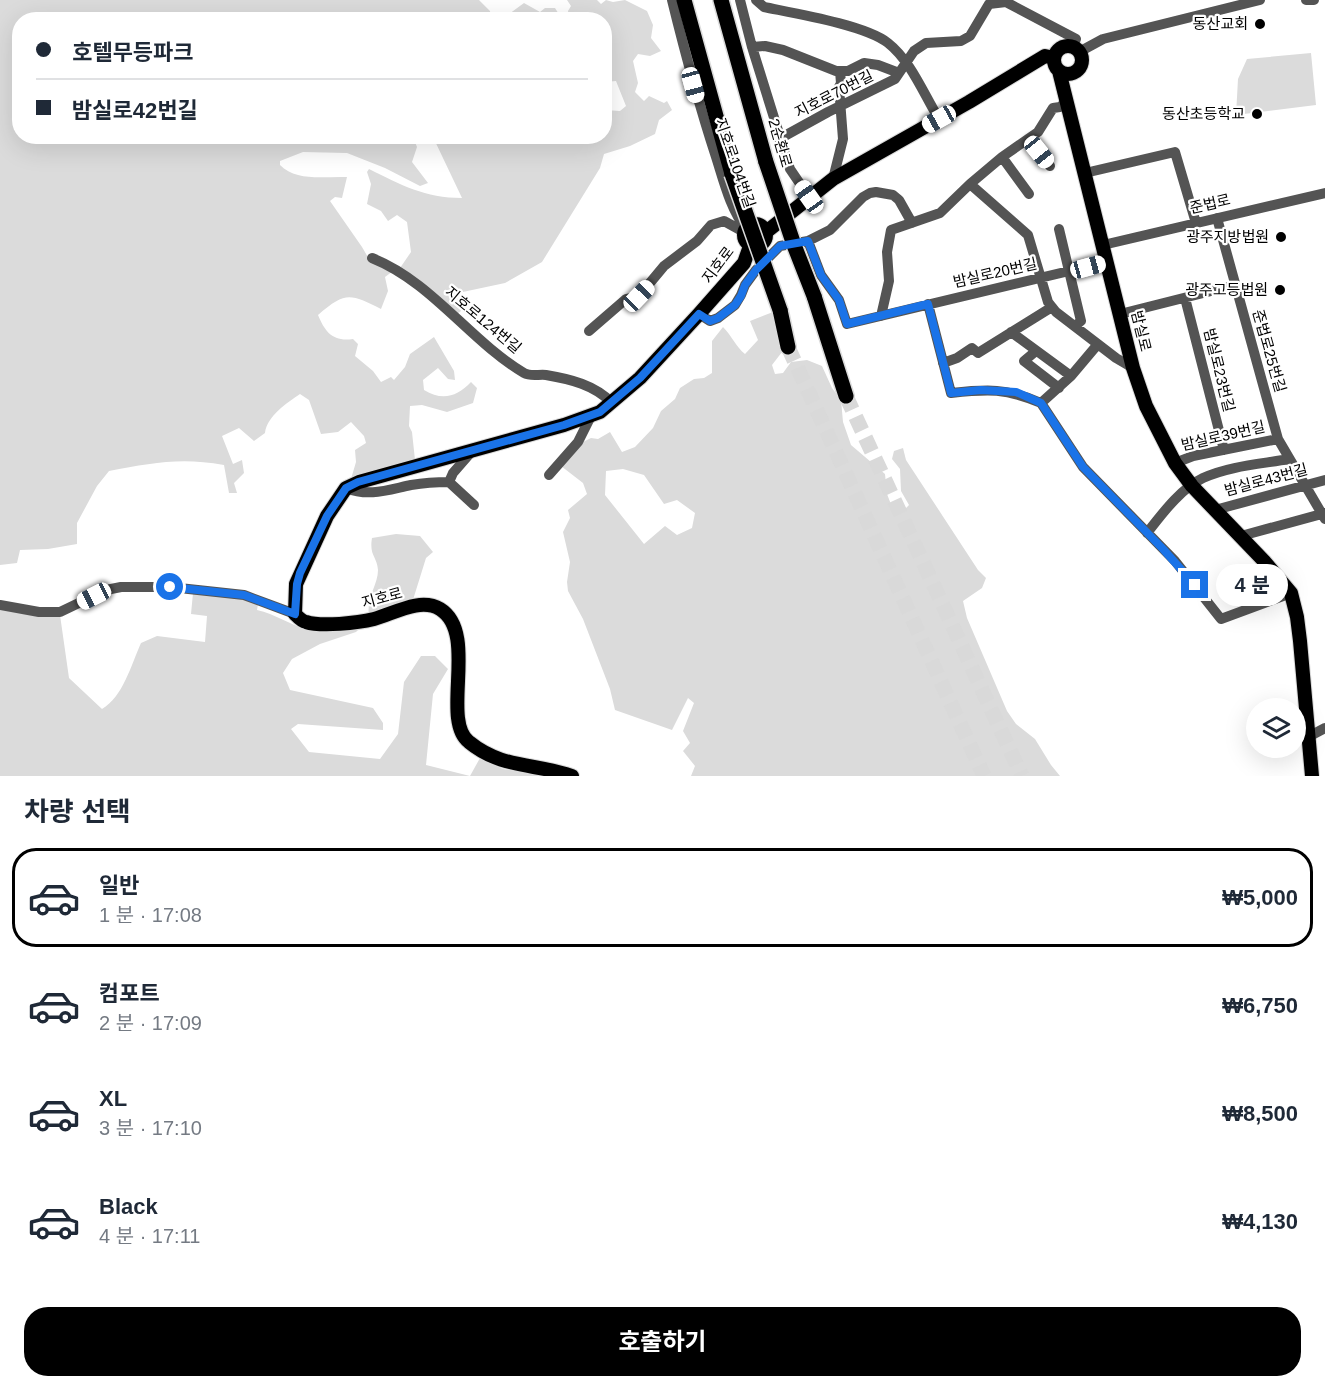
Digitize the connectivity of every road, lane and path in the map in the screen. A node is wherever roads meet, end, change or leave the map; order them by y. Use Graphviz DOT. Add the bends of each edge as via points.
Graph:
graph roads {
  1 [pos="672,0"];
  2 [pos="684,0"];
  3 [pos="721,0"];
  4 [pos="740,0"];
  5 [pos="756,0"];
  6 [pos="1229,0"];
  7 [pos="1260,0"];
  8 [pos="1306,0"];
  9 [pos="1314,0"];
  10 [pos="1204,13"];
  11 [pos="752,46"];
  12 [pos="1076,50"];
  13 [pos="1057,64"];
  14 [pos="902,68"];
  15 [pos="840,71"];
  16 [pos="1067,101"];
  17 [pos="842,106"];
  18 [pos="939,119"];
  19 [pos="779,139"];
  20 [pos="1028,139"];
  21 [pos="1002,158"];
  22 [pos="1050,166"];
  23 [pos="1085,173"];
  24 [pos="833,179"];
  25 [pos="970,184"];
  26 [pos="1325,193"];
  27 [pos="1029,194"];
  28 [pos="809,197"];
  29 [pos="1217,218"];
  30 [pos="912,222"];
  31 [pos="1197,223"];
  32 [pos="1059,229"];
  33 [pos="745,230"];
  34 [pos="766,232"];
  35 [pos="808,241"];
  36 [pos="1103,245"];
  37 [pos="750,246"];
  38 [pos="372,258"];
  39 [pos="1107,262"];
  40 [pos="1069,272"];
  41 [pos="1042,278"];
  42 [pos="1235,285"];
  43 [pos="1185,298"];
  44 [pos="928,304"];
  45 [pos="1052,307"];
  46 [pos="699,314"];
  47 [pos="1120,314"];
  48 [pos="881,316"];
  49 [pos="1078,323"];
  50 [pos="589,331"];
  51 [pos="1011,332"];
  52 [pos="1098,344"];
  53 [pos="788,347"];
  54 [pos="1036,351"];
  55 [pos="943,363"];
  56 [pos="1133,368"];
  57 [pos="1071,376"];
  58 [pos="1059,387"];
  59 [pos="846,396"];
  60 [pos="612,403"];
  61 [pos="1041,403"];
  62 [pos="591,416"];
  63 [pos="1278,439"];
  64 [pos="473,450"];
  65 [pos="1224,450"];
  66 [pos="1289,459"];
  67 [pos="1175,463"];
  68 [pos="549,475"];
  69 [pos="1325,480"];
  70 [pos="449,482"];
  71 [pos="1305,485"];
  72 [pos="1192,486"];
  73 [pos="346,488"];
  74 [pos="474,505"];
  75 [pos="1215,510"];
  76 [pos="1324,515"];
  77 [pos="1147,533"];
  78 [pos="1240,536"];
  79 [pos="1291,593"];
  80 [pos="0,605"];
  81 [pos="295,614"];
  82 [pos="1325,728"];
  83 [pos="1308,736"];
  84 [pos="572,776"];
  85 [pos="1312,776"];
  1 -- 33 [label="street, 지호로104번길" via="707,132"];
  2 -- 53 [label="highway, bridge" via="732,174 780,310"];
  3 -- 59 [label="highway, 2순환로, bridge" via="766,162"];
  4 -- 11 [label="street"];
  5 -- 14 [label="street" via="764,7 864,31 887,42"];
  6 -- 10 [label="street"];
  7 -- 10 [label="street"];
  8 -- 9 [label="street"];
  10 -- 12 [label="street" via="1103,39"];
  11 -- 15 [label="street, 지호로70번길" via="783,50"];
  11 -- 19 [label="street"];
  12 -- 13 [label="main road" via="1061,49"];
  12 -- 13 [label="main road" via="1082,61 1078,70 1070,74"];
  12 -- 14 [label="street, 지호로70번길" via="1076,39 1000,2 989,4 970,36 961,41 926,43 914,51"];
  13 -- 16 [label="main road, 밤실로"];
  13 -- 18 [label="main road" via="1045,56"];
  14 -- 15 [label="street, 지호로70번길" via="864,63"];
  14 -- 17 [label="street, 지호로70번길" via="895,79"];
  14 -- 18 [label="street"];
  15 -- 17 [label="street"];
  16 -- 20 [label="street" via="1053,108 1038,132"];
  16 -- 23 [label="main road, 밤실로"];
  17 -- 19 [label="street, 지호로70번길"];
  17 -- 24 [label="street" via="843,139"];
  18 -- 24 [label="main road"];
  19 -- 28 [label="street" via="790,169"];
  20 -- 21 [label="street"];
  20 -- 22 [label="street"];
  21 -- 25 [label="street"];
  21 -- 27 [label="street"];
  23 -- 31 [label="street" via="1175,152"];
  23 -- 36 [label="main road, 밤실로"];
  24 -- 28 [label="main road"];
  25 -- 30 [label="street" via="940,213"];
  25 -- 41 [label="street" via="1028,235"];
  26 -- 29 [label="street, 준법로"];
  28 -- 34 [label="main road"];
  29 -- 31 [label="street, 준법로"];
  29 -- 42 [label="street, 준법로25번길"];
  30 -- 35 [label="street" via="899,200 876,192 863,197 830,230"];
  30 -- 48 [label="street" via="891,230 887,252 889,281"];
  31 -- 36 [label="street, 준법로"];
  32 -- 40 [label="street"];
  33 -- 34 [label="main road" via="758,225"];
  33 -- 37 [label="main road" via="745,241"];
  33 -- 50 [label="street" via="724,221 711,225 664,266 639,296 626,299"];
  34 -- 37 [label="main road" via="764,243"];
  35 -- 46 [label="street" via="780,246 756,270 735,305 718,318 710,321"];
  35 -- 48 [label="street, 밤실로20번길" via="847,324"];
  36 -- 39 [label="main road, 밤실로"];
  37 -- 46 [label="main road, 지호로" via="744,263"];
  38 -- 60 [label="street, 지호로124번길" via="417,284 485,344 528,375 582,383"];
  39 -- 40 [label="street, 밤실로20번길"];
  39 -- 47 [label="main road, 밤실로"];
  40 -- 41 [label="street, 밤실로20번길"];
  40 -- 49 [label="street"];
  41 -- 44 [label="street, 밤실로20번길"];
  41 -- 45 [label="street"];
  42 -- 43 [label="street"];
  42 -- 63 [label="street, 준법로25번길"];
  43 -- 47 [label="street"];
  43 -- 65 [label="street, 밤실로23번길"];
  44 -- 48 [label="street, 밤실로20번길"];
  44 -- 55 [label="street"];
  45 -- 49 [label="street"];
  45 -- 51 [label="street"];
  46 -- 60 [label="main road, 지호로"];
  47 -- 56 [label="main road, 밤실로"];
  49 -- 52 [label="street"];
  51 -- 54 [label="street"];
  51 -- 55 [label="street" via="978,353 972,348"];
  52 -- 56 [label="street"];
  52 -- 57 [label="street"];
  54 -- 57 [label="street"];
  54 -- 58 [label="street" via="1024,361"];
  55 -- 61 [label="street" via="951,393 1016,392"];
  56 -- 67 [label="main road, 밤실로" via="1146,406"];
  57 -- 58 [label="street"];
  58 -- 61 [label="street"];
  60 -- 62 [label="main road, 지호로"];
  61 -- 77 [label="street" via="1083,467"];
  62 -- 64 [label="main road, 지호로"];
  62 -- 68 [label="street" via="578,442"];
  63 -- 65 [label="street, 밤실로39번길"];
  63 -- 66 [label="street, 준법로25번길"];
  64 -- 70 [label="street"];
  64 -- 73 [label="main road, 지호로"];
  65 -- 67 [label="street, 밤실로39번길"];
  66 -- 71 [label="street, 준법로25번길"];
  66 -- 72 [label="street" via="1226,470"];
  67 -- 72 [label="main road, 밤실로"];
  69 -- 71 [label="street, 밤실로43번길"];
  70 -- 73 [label="street" via="415,484 375,494"];
  70 -- 74 [label="street"];
  71 -- 75 [label="street, 밤실로43번길"];
  71 -- 76 [label="street, 준법로25번길"];
  72 -- 75 [label="main road, 밤실로"];
  72 -- 77 [label="street" via="1168,506"];
  73 -- 81 [label="main road" via="327,516 300,573"];
  75 -- 78 [label="main road, 밤실로"];
  76 -- 78 [label="street"];
  77 -- 79 [label="street" via="1221,619"];
  78 -- 79 [label="main road, 밤실로"];
  79 -- 83 [label="main road, 밤실로" via="1299,633"];
  80 -- 81 [label="street" via="60,612 121,586 170,587 244,595"];
  81 -- 84 [label="main road, 지호로" via="306,623 322,624 374,619 418,605 441,610 458,642 458,725 463,737 497,760"];
  82 -- 83 [label="street"];
  83 -- 85 [label="main road, 밤실로"];
}
